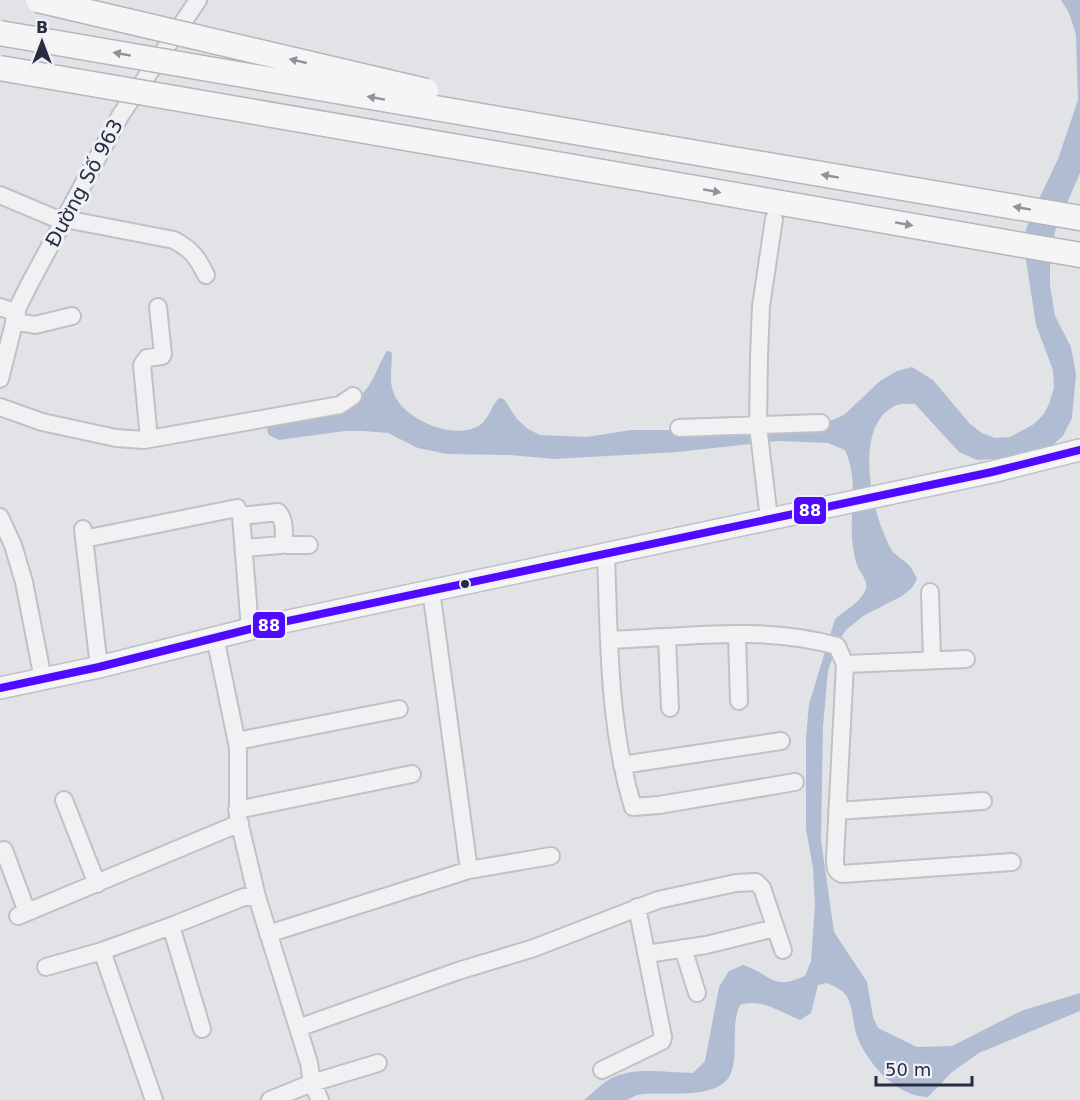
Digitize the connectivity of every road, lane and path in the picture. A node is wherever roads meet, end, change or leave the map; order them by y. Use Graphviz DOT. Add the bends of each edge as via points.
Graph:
graph roads {
  1 [pos="38,0"];
  2 [pos="198,0"];
  3 [pos="0,33"];
  4 [pos="0,68"];
  5 [pos="0,82"];
  6 [pos="662,147"];
  7 [pos="655,181"];
  8 [pos="0,195"];
  9 [pos="1080,218"];
  10 [pos="774,219"];
  11 [pos="65,220"];
  12 [pos="1080,255"];
  13 [pos="206,275"];
  14 [pos="158,307"];
  15 [pos="0,308"];
  16 [pos="72,316"];
  17 [pos="16,317"];
  18 [pos="0,379"];
  19 [pos="353,396"];
  20 [pos="0,407"];
  21 [pos="821,423"];
  22 [pos="759,426"];
  23 [pos="679,428"];
  24 [pos="149,439"];
  25 [pos="1080,450"];
  26 [pos="242,516"];
  27 [pos="0,517"];
  28 [pos="769,518"];
  29 [pos="284,543"];
  30 [pos="309,545"];
  31 [pos="244,548"];
  32 [pos="606,553"];
  33 [pos="431,590"];
  34 [pos="930,592"];
  35 [pos="250,628"];
  36 [pos="737,635"];
  37 [pos="215,637"];
  38 [pos="667,638"];
  39 [pos="610,640"];
  40 [pos="966,659"];
  41 [pos="932,660"];
  42 [pos="845,664"];
  43 [pos="99,667"];
  44 [pos="43,679"];
  45 [pos="0,688"];
  46 [pos="739,701"];
  47 [pos="670,708"];
  48 [pos="399,709"];
  49 [pos="237,741"];
  50 [pos="781,741"];
  51 [pos="622,765"];
  52 [pos="411,774"];
  53 [pos="795,782"];
  54 [pos="64,800"];
  55 [pos="983,801"];
  56 [pos="837,812"];
  57 [pos="238,816"];
  58 [pos="4,850"];
  59 [pos="551,855"];
  60 [pos="1012,862"];
  61 [pos="469,870"];
  62 [pos="97,884"];
  63 [pos="257,897"];
  64 [pos="637,907"];
  65 [pos="171,926"];
  66 [pos="775,928"];
  67 [pos="268,934"];
  68 [pos="683,948"];
  69 [pos="783,950"];
  70 [pos="102,951"];
  71 [pos="647,954"];
  72 [pos="46,967"];
  73 [pos="697,993"];
  74 [pos="298,1028"];
  75 [pos="202,1029"];
  76 [pos="378,1064"];
  77 [pos="602,1070"];
  78 [pos="312,1083"];
  79 [pos="153,1100"];
  80 [pos="270,1100"];
  81 [pos="320,1100"];
  6 -- 1 [label="highway, one-way, bridge"];
  2 -- 11 [label="street, Đường Số 963" via="120,116"];
  6 -- 3 [label="highway, one-way, bridge"];
  4 -- 7 [label="highway, bridge"];
  5 -- 7 [label="highway, bridge"];
  9 -- 6 [label="highway, one-way"];
  7 -- 12 [label="highway, one-way"];
  8 -- 11 [label="street"];
  10 -- 22 [label="street" via="760,306"];
  11 -- 13 [label="street" via="174,240 196,256"];
  11 -- 17 [label="street, Đường Số 963"];
  14 -- 24 [label="street" via="163,354 147,358 142,365"];
  15 -- 17 [label="street"];
  16 -- 17 [label="street" via="34,325"];
  17 -- 18 [label="street, Đường Số 963"];
  19 -- 24 [label="street" via="340,405"];
  20 -- 24 [label="street" via="42,422 116,438"];
  21 -- 22 [label="street"];
  22 -- 23 [label="street"];
  22 -- 28 [label="street"];
  25 -- 28 [label="main road"];
  26 -- 29 [label="street" via="280,514"];
  26 -- 31 [label="street"];
  26 -- 43 [label="street" via="233,508 84,534"];
  27 -- 44 [label="street" via="24,582"];
  28 -- 32 [label="main road"];
  29 -- 30 [label="street"];
  29 -- 31 [label="street"];
  31 -- 35 [label="street"];
  32 -- 33 [label="main road"];
  32 -- 39 [label="street"];
  33 -- 35 [label="main road"];
  33 -- 61 [label="street"];
  34 -- 41 [label="street"];
  35 -- 37 [label="main road"];
  36 -- 38 [label="street"];
  36 -- 42 [label="street" via="811,639 837,646"];
  36 -- 46 [label="street"];
  37 -- 43 [label="main road"];
  37 -- 49 [label="street"];
  38 -- 39 [label="street"];
  38 -- 47 [label="street"];
  39 -- 51 [label="street"];
  40 -- 41 [label="street"];
  41 -- 42 [label="street"];
  42 -- 56 [label="street"];
  43 -- 44 [label="main road"];
  44 -- 45 [label="main road"];
  48 -- 49 [label="street"];
  49 -- 57 [label="street"];
  50 -- 51 [label="street"];
  51 -- 53 [label="street" via="633,807"];
  52 -- 57 [label="street"];
  54 -- 62 [label="street"];
  55 -- 56 [label="street"];
  56 -- 60 [label="street" via="835,866 842,874"];
  57 -- 62 [label="street"];
  57 -- 63 [label="street"];
  58 -- 62 [label="street" via="23,914"];
  59 -- 61 [label="street"];
  61 -- 67 [label="street"];
  63 -- 65 [label="street" via="244,897"];
  63 -- 67 [label="street"];
  64 -- 66 [label="street" via="688,893 756,882 762,888"];
  64 -- 71 [label="street"];
  64 -- 74 [label="street" via="534,948"];
  65 -- 70 [label="street"];
  65 -- 75 [label="street"];
  66 -- 68 [label="street"];
  66 -- 69 [label="street"];
  67 -- 74 [label="street"];
  68 -- 71 [label="street"];
  68 -- 73 [label="street"];
  70 -- 72 [label="street"];
  70 -- 79 [label="street"];
  71 -- 77 [label="street" via="662,1041"];
  74 -- 78 [label="street"];
  76 -- 78 [label="street"];
  78 -- 80 [label="street"];
  78 -- 81 [label="street"];
}
